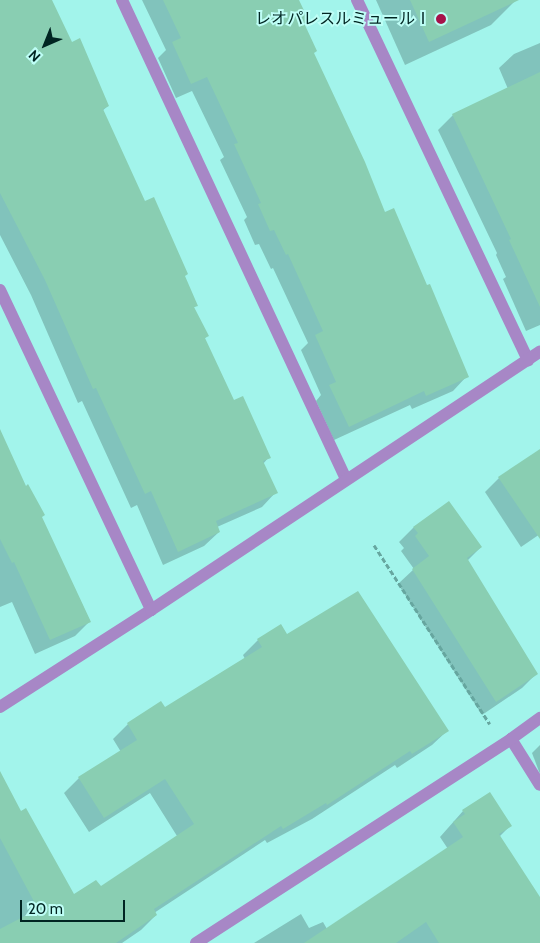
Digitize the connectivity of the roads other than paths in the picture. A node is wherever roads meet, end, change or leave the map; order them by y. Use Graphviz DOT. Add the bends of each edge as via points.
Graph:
graph roads {
  1 [pos="122,0"];
  2 [pos="357,0"];
  3 [pos="0,290"];
  4 [pos="540,352"];
  5 [pos="528,360"];
  6 [pos="346,479"];
  7 [pos="151,610"];
  8 [pos="0,706"];
  9 [pos="540,718"];
  10 [pos="510,739"];
  11 [pos="540,785"];
  12 [pos="196,943"];
  1 -- 6 [label="street"];
  2 -- 5 [label="street"];
  3 -- 7 [label="street"];
  4 -- 5 [label="street"];
  5 -- 6 [label="street"];
  6 -- 7 [label="street"];
  7 -- 8 [label="street"];
  9 -- 10 [label="street"];
  10 -- 11 [label="street"];
  10 -- 12 [label="street"];
}
